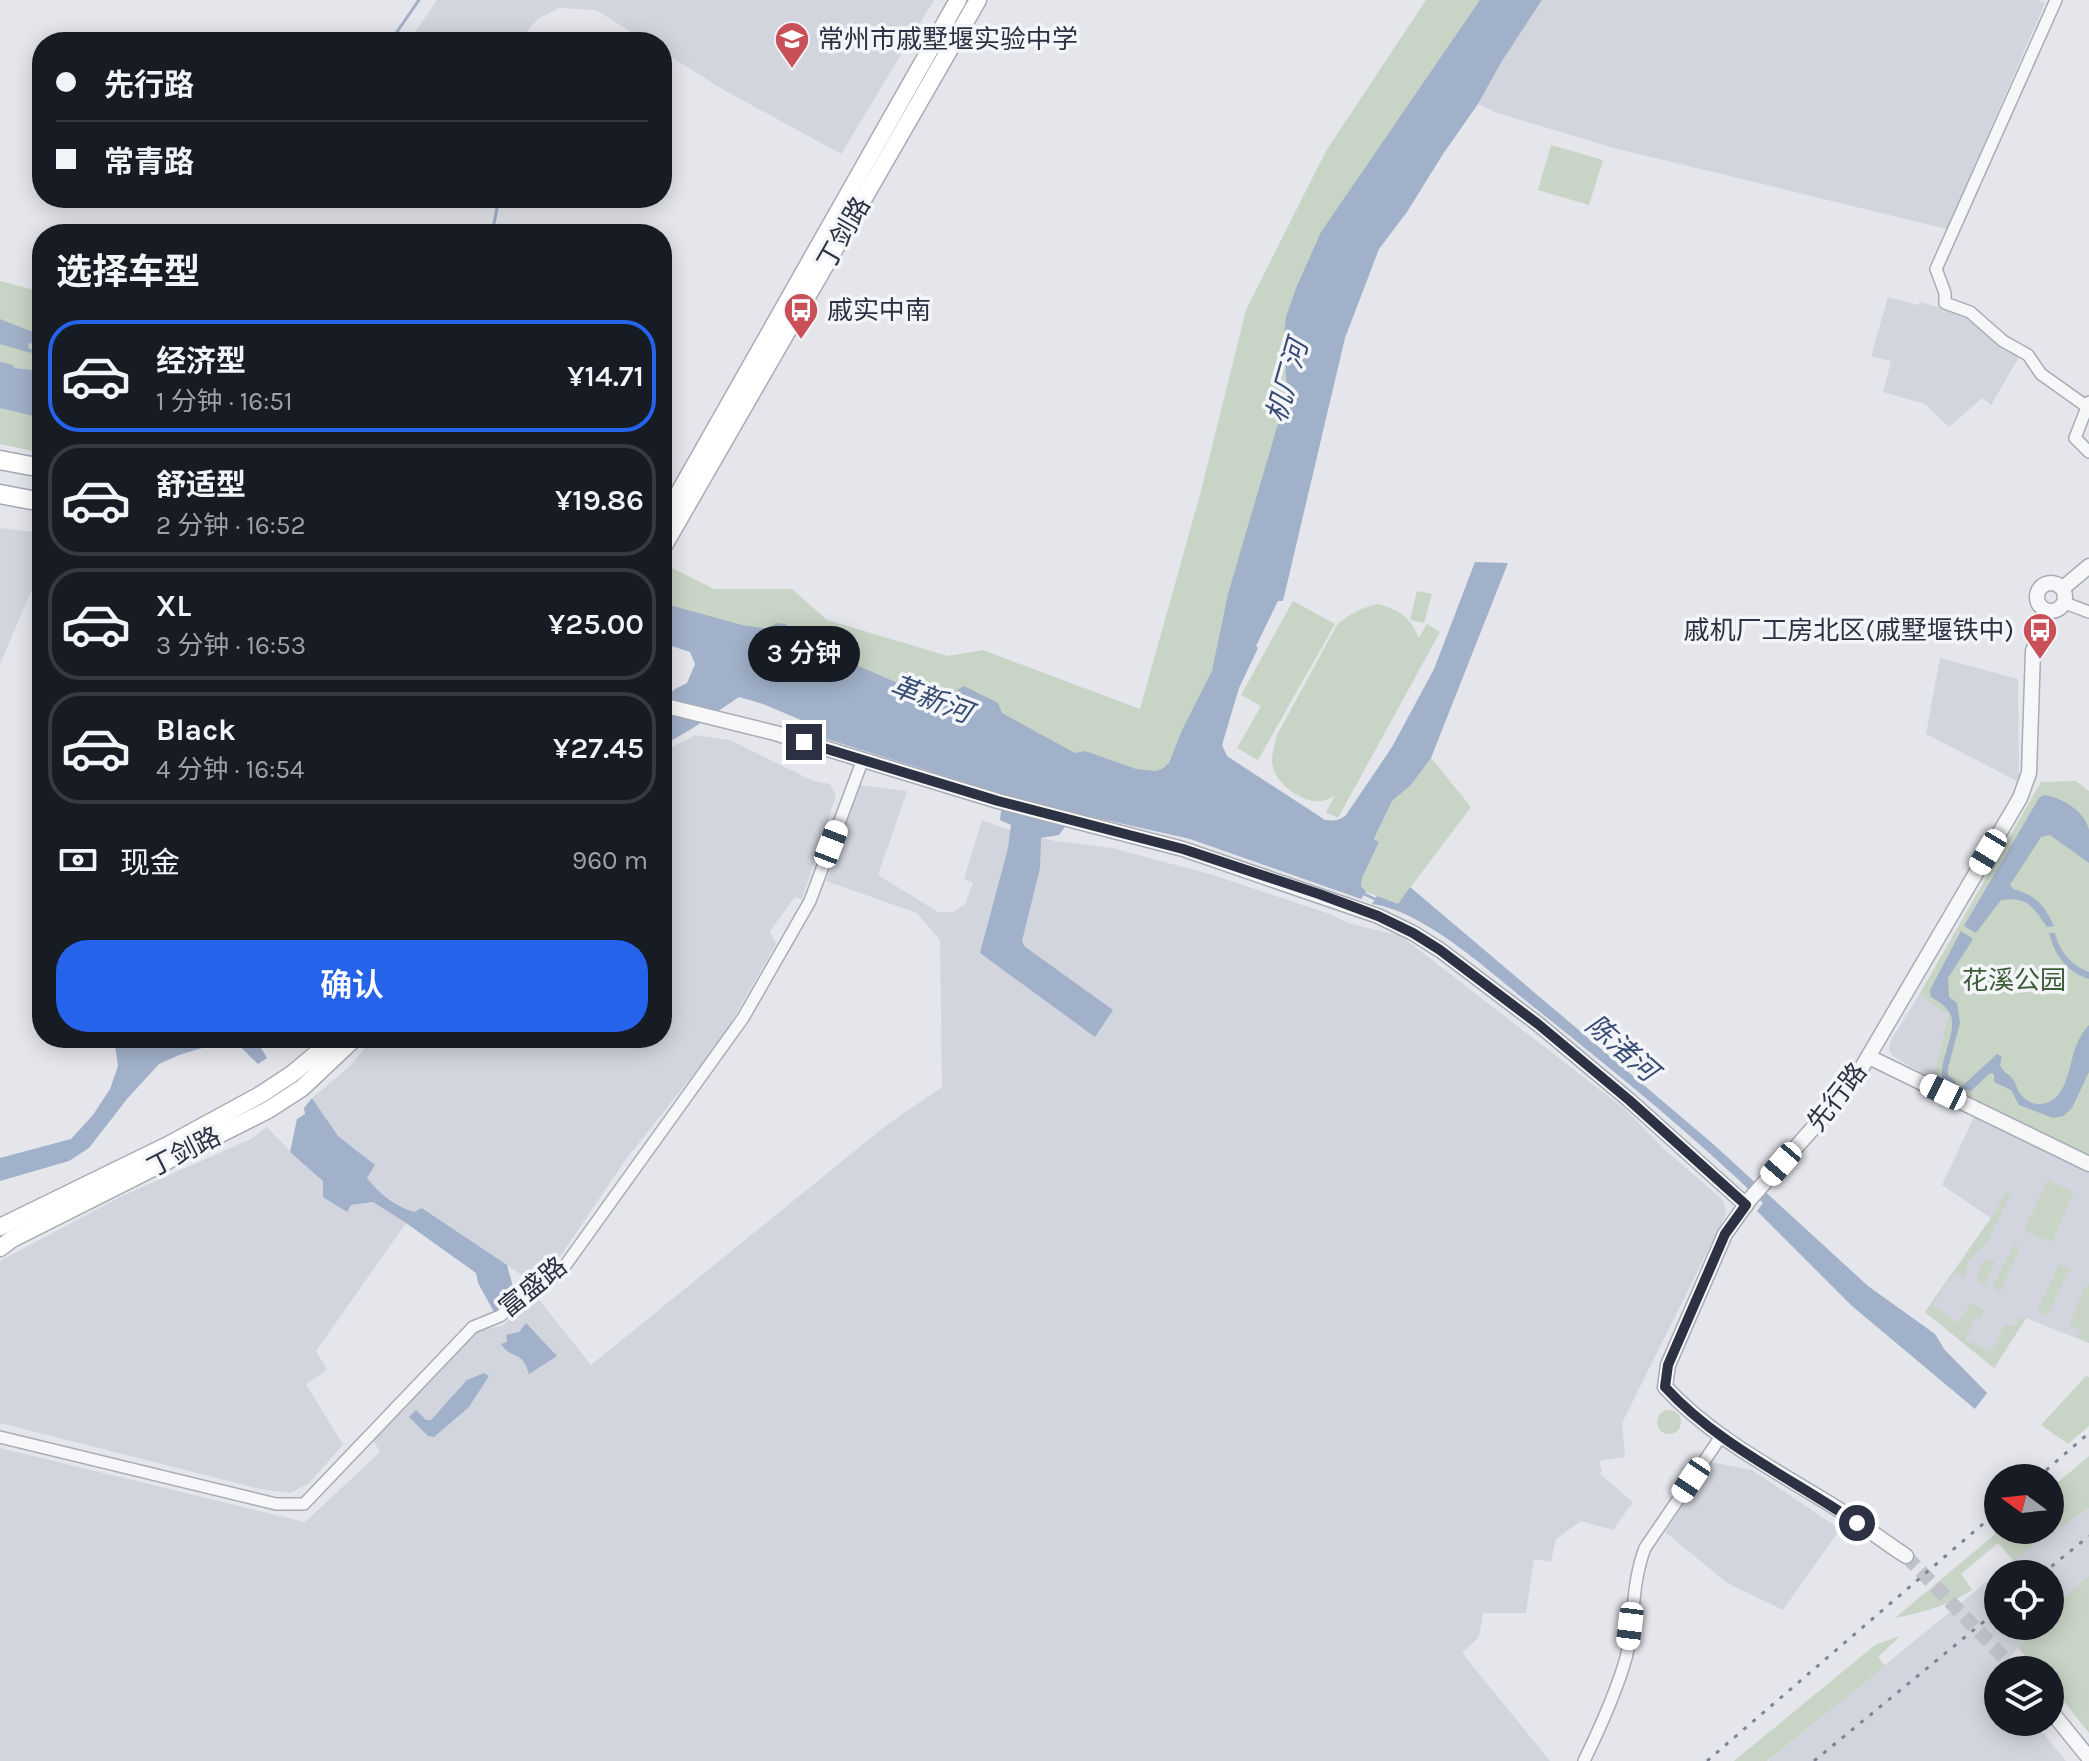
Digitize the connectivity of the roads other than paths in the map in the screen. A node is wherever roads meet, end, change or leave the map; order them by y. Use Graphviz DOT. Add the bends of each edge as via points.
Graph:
graph roads {
  1 [pos="958,0"];
  2 [pos="978,0"];
  3 [pos="2056,0"];
  4 [pos="2088,404"];
  5 [pos="2089,452"];
  6 [pos="0,460"];
  7 [pos="32,466"];
  8 [pos="0,494"];
  9 [pos="32,500"];
  10 [pos="672,504"];
  11 [pos="672,532"];
  12 [pos="2089,566"];
  13 [pos="2064,596"];
  14 [pos="2048,611"];
  15 [pos="2089,612"];
  16 [pos="672,708"];
  17 [pos="863,759"];
  18 [pos="323,1048"];
  19 [pos="344,1048"];
  20 [pos="1869,1057"];
  21 [pos="2089,1164"];
  22 [pos="1748,1202"];
  23 [pos="0,1227"];
  24 [pos="0,1248"];
  25 [pos="1722,1435"];
  26 [pos="0,1437"];
  27 [pos="1906,1556"];
  28 [pos="2064,1727"];
  29 [pos="2089,1758"];
  30 [pos="1584,1761"];
  1 -- 10 [label="main road, 丁剑路"];
  2 -- 11 [label="main road, 丁剑路"];
  3 -- 4 [label="street" via="1936,269 1945,303 1970,312 2028,355 2041,374"];
  4 -- 5 [label="street" via="2075,438"];
  6 -- 7 [label="main road"];
  8 -- 9 [label="main road"];
  12 -- 13 [label="street"];
  13 -- 14 [label="street" via="2058,610"];
  13 -- 14 [label="street" via="2054,583 2042,586 2038,603"];
  13 -- 15 [label="street"];
  14 -- 20 [label="street, 先行路" via="2033,651 2029,773 2020,798"];
  16 -- 17 [label="street"];
  17 -- 22 [label="street" via="1183,849 1319,894 1413,933 1538,1024"];
  17 -- 26 [label="street, 富盛路" via="810,901 743,1018 562,1270 500,1316 473,1327 304,1504 276,1504"];
  18 -- 23 [label="main road, 丁剑路" via="260,1095"];
  19 -- 24 [label="main road, 丁剑路" via="302,1088 268,1110"];
  20 -- 21 [label="street"];
  20 -- 22 [label="street, 先行路"];
  22 -- 25 [label="street, 先行路" via="1725,1234 1668,1365 1665,1387"];
  25 -- 27 [label="street, 先行路"];
  25 -- 30 [label="street" via="1645,1548 1637,1567 1626,1656"];
  28 -- 29 [label="street"];
}
